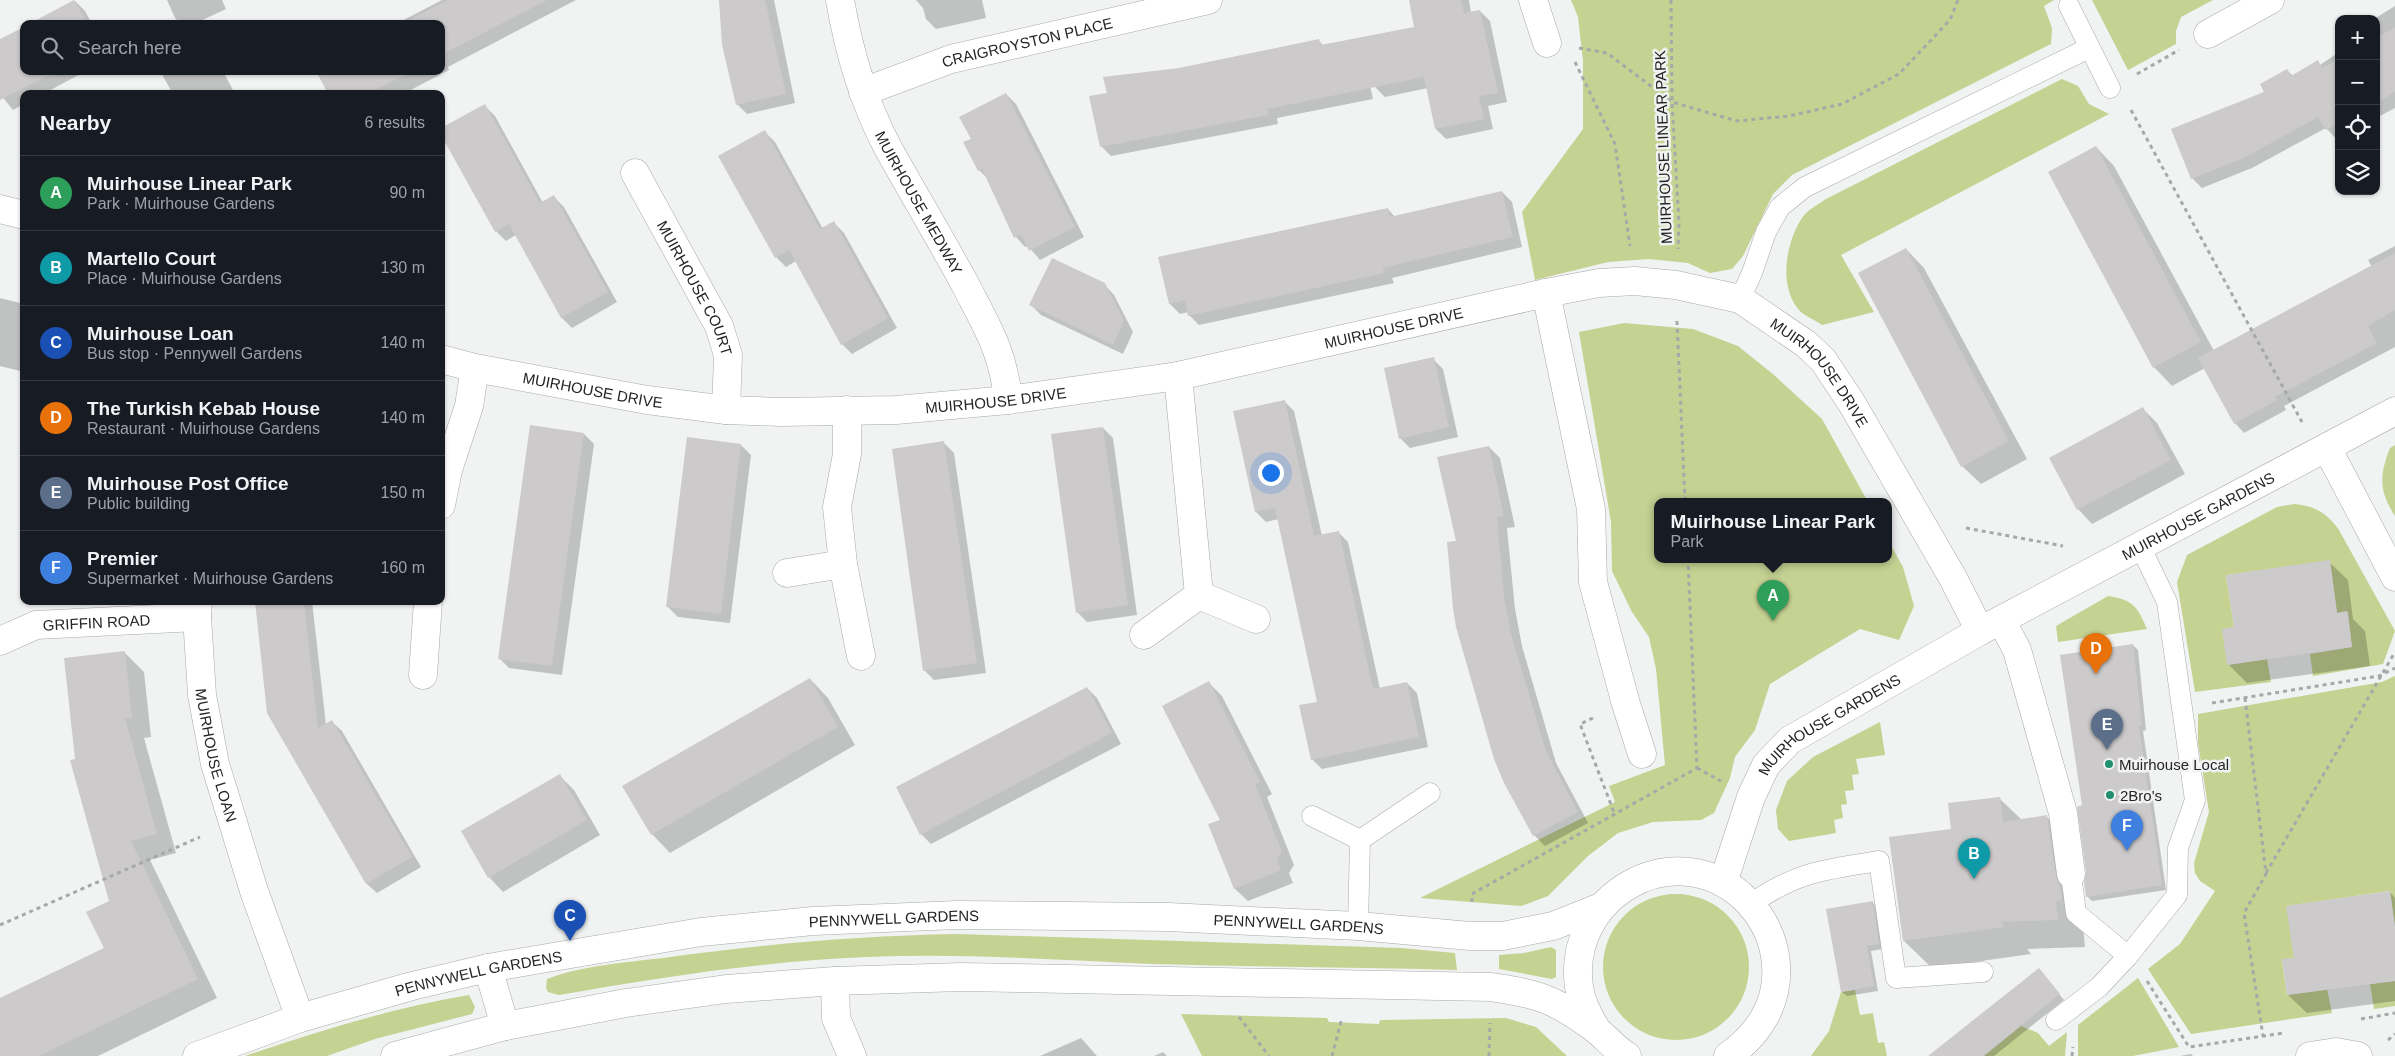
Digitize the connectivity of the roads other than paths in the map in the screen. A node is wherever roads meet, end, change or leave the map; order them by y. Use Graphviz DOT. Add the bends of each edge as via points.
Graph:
graph roads {
  1 [pos="840,0"];
  2 [pos="1533,0"];
  3 [pos="2270,0"];
  4 [pos="1201,1"];
  5 [pos="2069,6"];
  6 [pos="2208,34"];
  7 [pos="1557,45"];
  8 [pos="2089,48"];
  9 [pos="2110,88"];
  10 [pos="863,92"];
  11 [pos="635,173"];
  12 [pos="0,209"];
  13 [pos="20,214"];
  14 [pos="1546,293"];
  15 [pos="1740,299"];
  16 [pos="445,360"];
  17 [pos="475,368"];
  18 [pos="1178,376"];
  19 [pos="1008,400"];
  20 [pos="726,410"];
  21 [pos="847,410"];
  22 [pos="2395,412"];
  23 [pos="2322,450"];
  24 [pos="445,485"];
  25 [pos="2130,551"];
  26 [pos="843,564"];
  27 [pos="788,573"];
  28 [pos="2395,576"];
  29 [pos="1199,595"];
  30 [pos="428,605"];
  31 [pos="197,609"];
  32 [pos="1256,619"];
  33 [pos="1991,625"];
  34 [pos="1144,635"];
  35 [pos="0,641"];
  36 [pos="861,656"];
  37 [pos="423,675"];
  38 [pos="1642,754"];
  39 [pos="1430,793"];
  40 [pos="1312,816"];
  41 [pos="1360,840"];
  42 [pos="2071,874"];
  43 [pos="1723,883"];
  44 [pos="1751,904"];
  45 [pos="1601,907"];
  46 [pos="1358,926"];
  47 [pos="2128,956"];
  48 [pos="488,968"];
  49 [pos="1982,972"];
  50 [pos="835,981"];
  51 [pos="300,1018"];
  52 [pos="2056,1020"];
  53 [pos="505,1026"];
  54 [pos="1596,1029"];
  55 [pos="1745,1052"];
  56 [pos="197,1056"];
  57 [pos="395,1056"];
  58 [pos="852,1056"];
  59 [pos="1627,1056"];
  60 [pos="2310,1056"];
  61 [pos="2358,1056"];
  1 -- 10 [label="street, MUIRHOUSE MEDWAY" via="848,46"];
  2 -- 7 [label="street"];
  3 -- 6 [label="street"];
  4 -- 10 [label="street, CRAIGROYSTON PLACE" via="951,59"];
  5 -- 8 [label="lane"];
  8 -- 9 [label="lane"];
  8 -- 15 [label="lane" via="1805,187 1780,207 1766,232"];
  10 -- 19 [label="street, MUIRHOUSE MEDWAY" via="888,147 995,341 1006,376"];
  11 -- 20 [label="street, MUIRHOUSE COURT" via="719,326 728,355"];
  12 -- 13 [label="street"];
  14 -- 15 [label="street, MUIRHOUSE DRIVE" via="1599,283 1635,281 1676,285"];
  14 -- 18 [label="street, MUIRHOUSE DRIVE"];
  14 -- 38 [label="street" via="1591,509 1593,582"];
  15 -- 33 [label="street, MUIRHOUSE DRIVE" via="1806,344 1823,360 1919,519"];
  16 -- 17 [label="street, MUIRHOUSE DRIVE"];
  17 -- 20 [label="street, MUIRHOUSE DRIVE" via="647,400"];
  17 -- 24 [label="street" via="469,406"];
  18 -- 19 [label="street, MUIRHOUSE DRIVE"];
  18 -- 29 [label="street"];
  19 -- 21 [label="street, MUIRHOUSE DRIVE" via="896,410"];
  20 -- 21 [label="street, MUIRHOUSE DRIVE"];
  21 -- 26 [label="street" via="847,454 837,507"];
  22 -- 23 [label="street, MUIRHOUSE GARDENS"];
  23 -- 25 [label="street, MUIRHOUSE GARDENS"];
  23 -- 28 [label="street"];
  25 -- 33 [label="street, MUIRHOUSE GARDENS"];
  25 -- 47 [label="lane" via="2167,602 2195,800 2178,848 2176,895"];
  26 -- 27 [label="street"];
  26 -- 36 [label="street"];
  29 -- 32 [label="street"];
  29 -- 34 [label="street"];
  30 -- 37 [label="street"];
  31 -- 35 [label="street, GRIFFIN ROAD" via="36,625"];
  31 -- 51 [label="street, MUIRHOUSE LOAN" via="202,695 215,764 254,891"];
  33 -- 42 [label="street" via="2017,650 2064,813"];
  33 -- 43 [label="street, MUIRHOUSE GARDENS" via="1790,740 1766,765 1758,781"];
  39 -- 41 [label="lane"];
  40 -- 41 [label="lane"];
  41 -- 46 [label="lane"];
  42 -- 47 [label="lane" via="2076,913"];
  43 -- 44 [label="street, PENNYWELL GARDENS"];
  43 -- 45 [label="street, PENNYWELL GARDENS" via="1680,871 1658,873 1636,880"];
  44 -- 49 [label="lane" via="1773,889 1808,873 1879,861 1896,978"];
  44 -- 55 [label="street, PENNYWELL GARDENS" via="1770,936 1777,975 1768,1012"];
  45 -- 46 [label="street, PENNYWELL GARDENS" via="1553,926 1503,936"];
  45 -- 54 [label="street, PENNYWELL GARDENS" via="1588,925 1580,945 1577,967 1585,1010"];
  46 -- 48 [label="street, PENNYWELL GARDENS" via="1168,917 957,915 823,921 701,932"];
  47 -- 52 [label="lane" via="2099,987"];
  48 -- 51 [label="street, PENNYWELL GARDENS"];
  48 -- 53 [label="street"];
  50 -- 53 [label="street, PENNYWELL GARDENS" via="726,989 626,1003"];
  50 -- 54 [label="street, PENNYWELL GARDENS" via="961,977 1490,987 1528,992 1554,1001"];
  50 -- 58 [label="street" via="836,1018"];
  51 -- 56 [label="street, PENNYWELL GARDENS"];
  53 -- 57 [label="street, PENNYWELL GARDENS"];
  54 -- 59 [label="street, PENNYWELL GARDENS" via="1612,1047"];
  60 -- 61 [label="street" via="2336,1052"];
}
